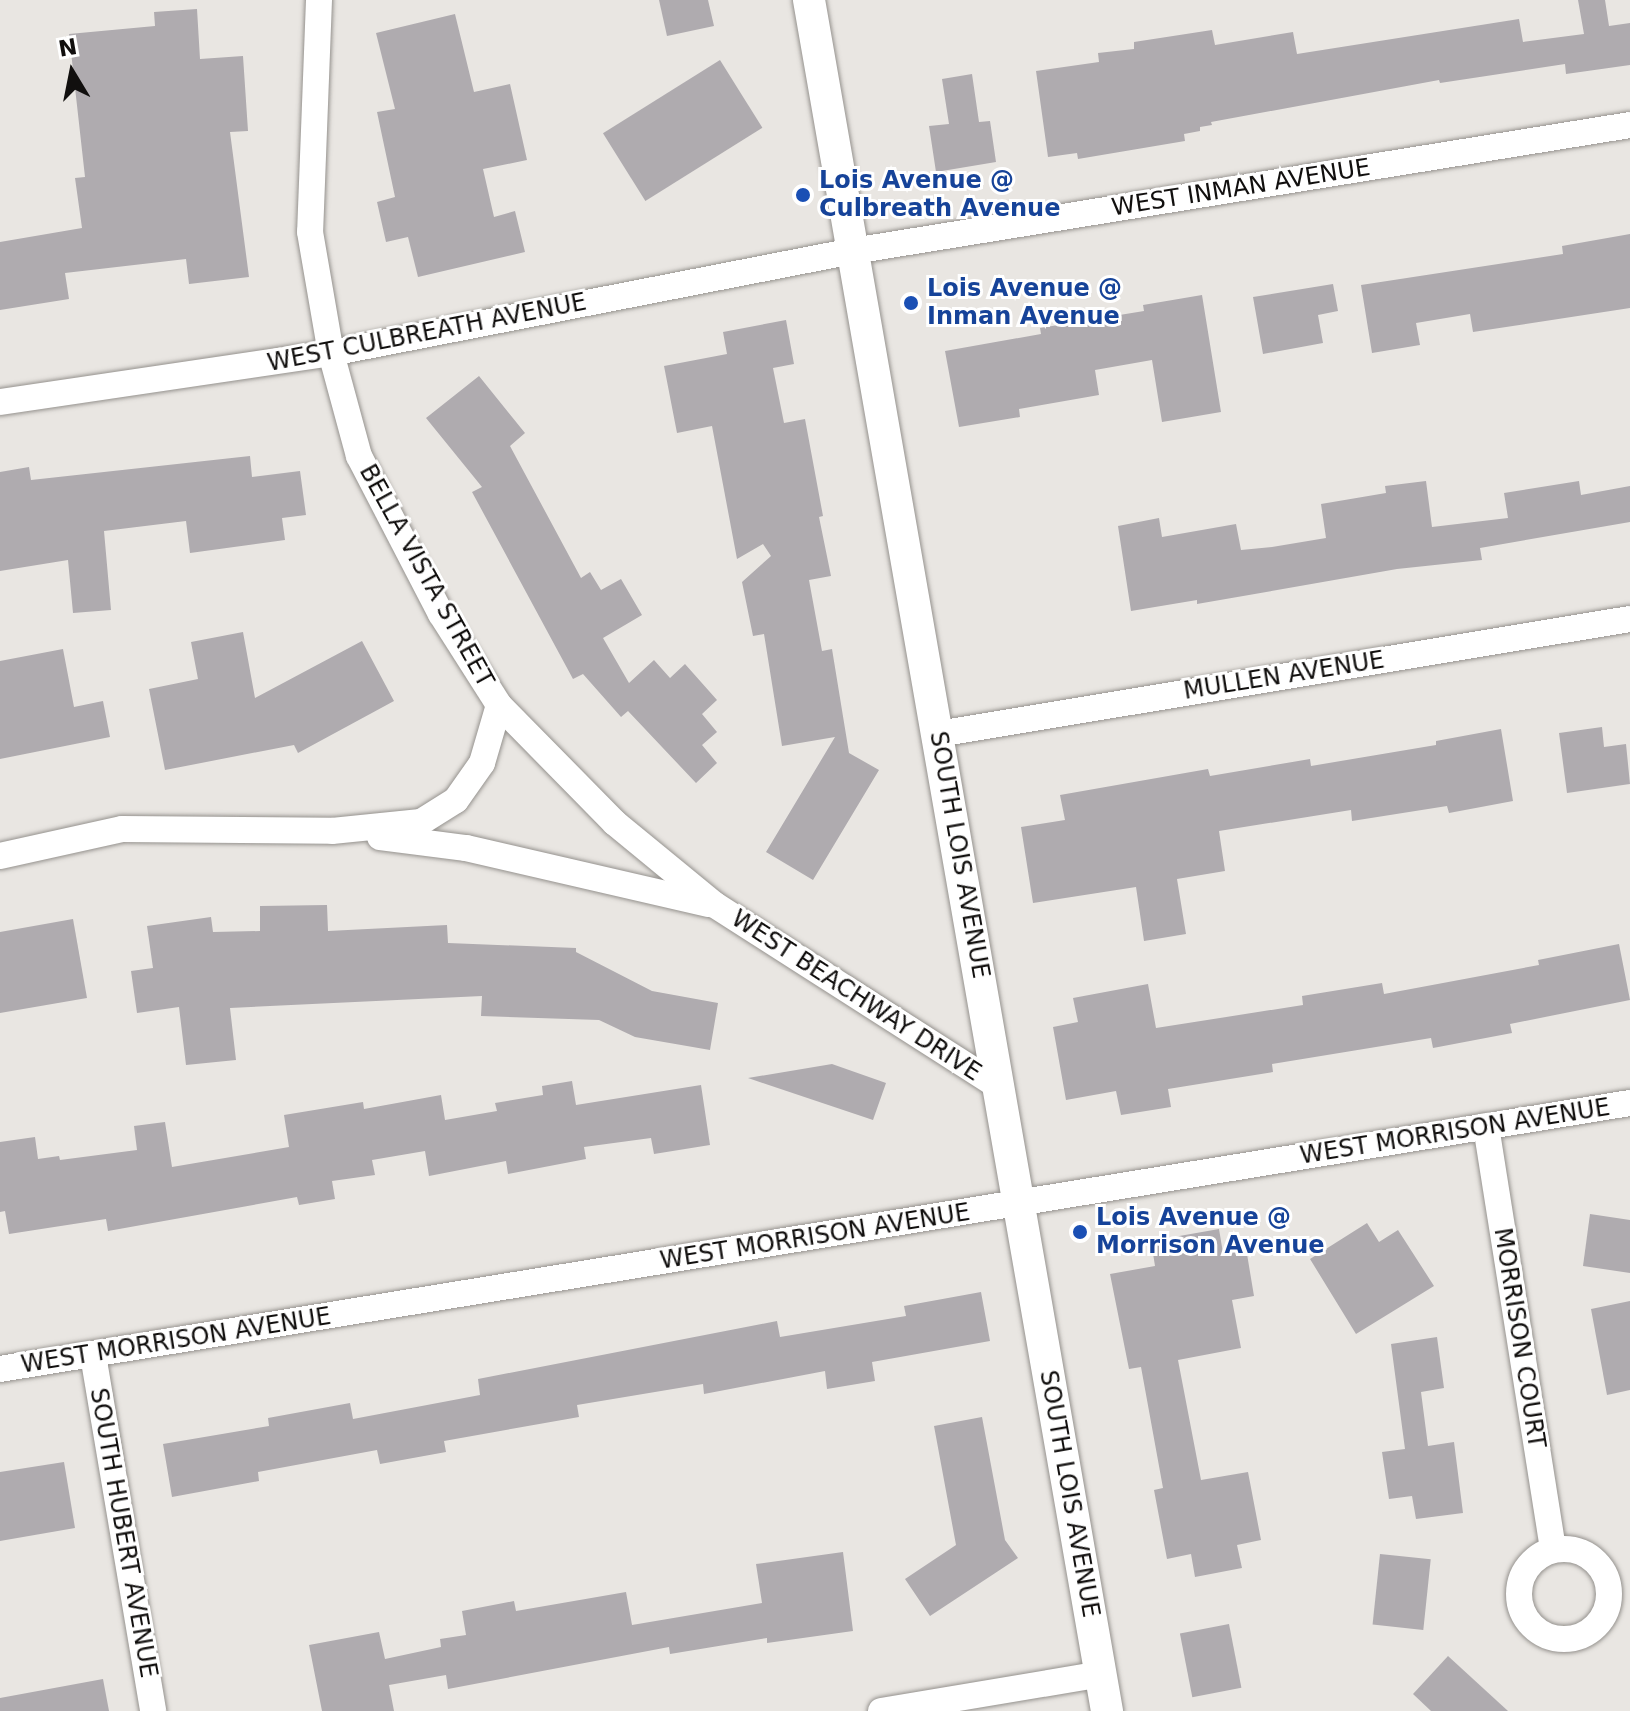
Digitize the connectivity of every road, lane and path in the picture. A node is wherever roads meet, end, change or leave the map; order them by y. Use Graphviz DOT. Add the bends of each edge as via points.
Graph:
graph roads {
  1 [pos="319,0"];
  2 [pos="809,0"];
  3 [pos="1630,125"];
  4 [pos="853,251"];
  5 [pos="331,353"];
  6 [pos="0,402"];
  7 [pos="1630,619"];
  8 [pos="499,705"];
  9 [pos="938,734"];
  10 [pos="332,831"];
  11 [pos="0,856"];
  12 [pos="715,905"];
  13 [pos="998,1086"];
  14 [pos="1630,1103"];
  15 [pos="1486,1126"];
  16 [pos="1019,1204"];
  17 [pos="93,1355"];
  18 [pos="0,1369"];
  19 [pos="1553,1550"];
  20 [pos="1101,1674"];
  21 [pos="153,1711"];
  22 [pos="881,1711"];
  23 [pos="1107,1711"];
  1 -- 5 [label="street, BELLA VISTA STREET" via="310,232"];
  2 -- 4 [label="street, SOUTH LOIS AVENUE"];
  3 -- 4 [label="street, WEST INMAN AVENUE"];
  4 -- 5 [label="street, WEST CULBREATH AVENUE"];
  4 -- 9 [label="street, SOUTH LOIS AVENUE"];
  5 -- 6 [label="street, WEST CULBREATH AVENUE"];
  5 -- 8 [label="street, BELLA VISTA STREET" via="359,456 441,614"];
  7 -- 9 [label="street, MULLEN AVENUE"];
  8 -- 10 [label="street, WEST BEACHWAY DRIVE" via="482,763 456,800 421,822"];
  8 -- 12 [label="street, WEST BEACHWAY DRIVE" via="615,823"];
  9 -- 13 [label="street, SOUTH LOIS AVENUE"];
  10 -- 11 [label="street, WEST BEACHWAY DRIVE" via="122,829"];
  10 -- 12 [label="street, WEST BEACHWAY DRIVE" via="466,848"];
  12 -- 13 [label="street, WEST BEACHWAY DRIVE"];
  13 -- 16 [label="street, SOUTH LOIS AVENUE"];
  14 -- 15 [label="street, WEST MORRISON AVENUE"];
  15 -- 16 [label="street, WEST MORRISON AVENUE"];
  15 -- 19 [label="street, MORRISON COURT"];
  16 -- 17 [label="street, WEST MORRISON AVENUE"];
  16 -- 20 [label="street, SOUTH LOIS AVENUE"];
  17 -- 18 [label="street, WEST MORRISON AVENUE"];
  17 -- 21 [label="street, SOUTH HUBERT AVENUE"];
  20 -- 22 [label="street"];
  20 -- 23 [label="street, SOUTH LOIS AVENUE"];
}
